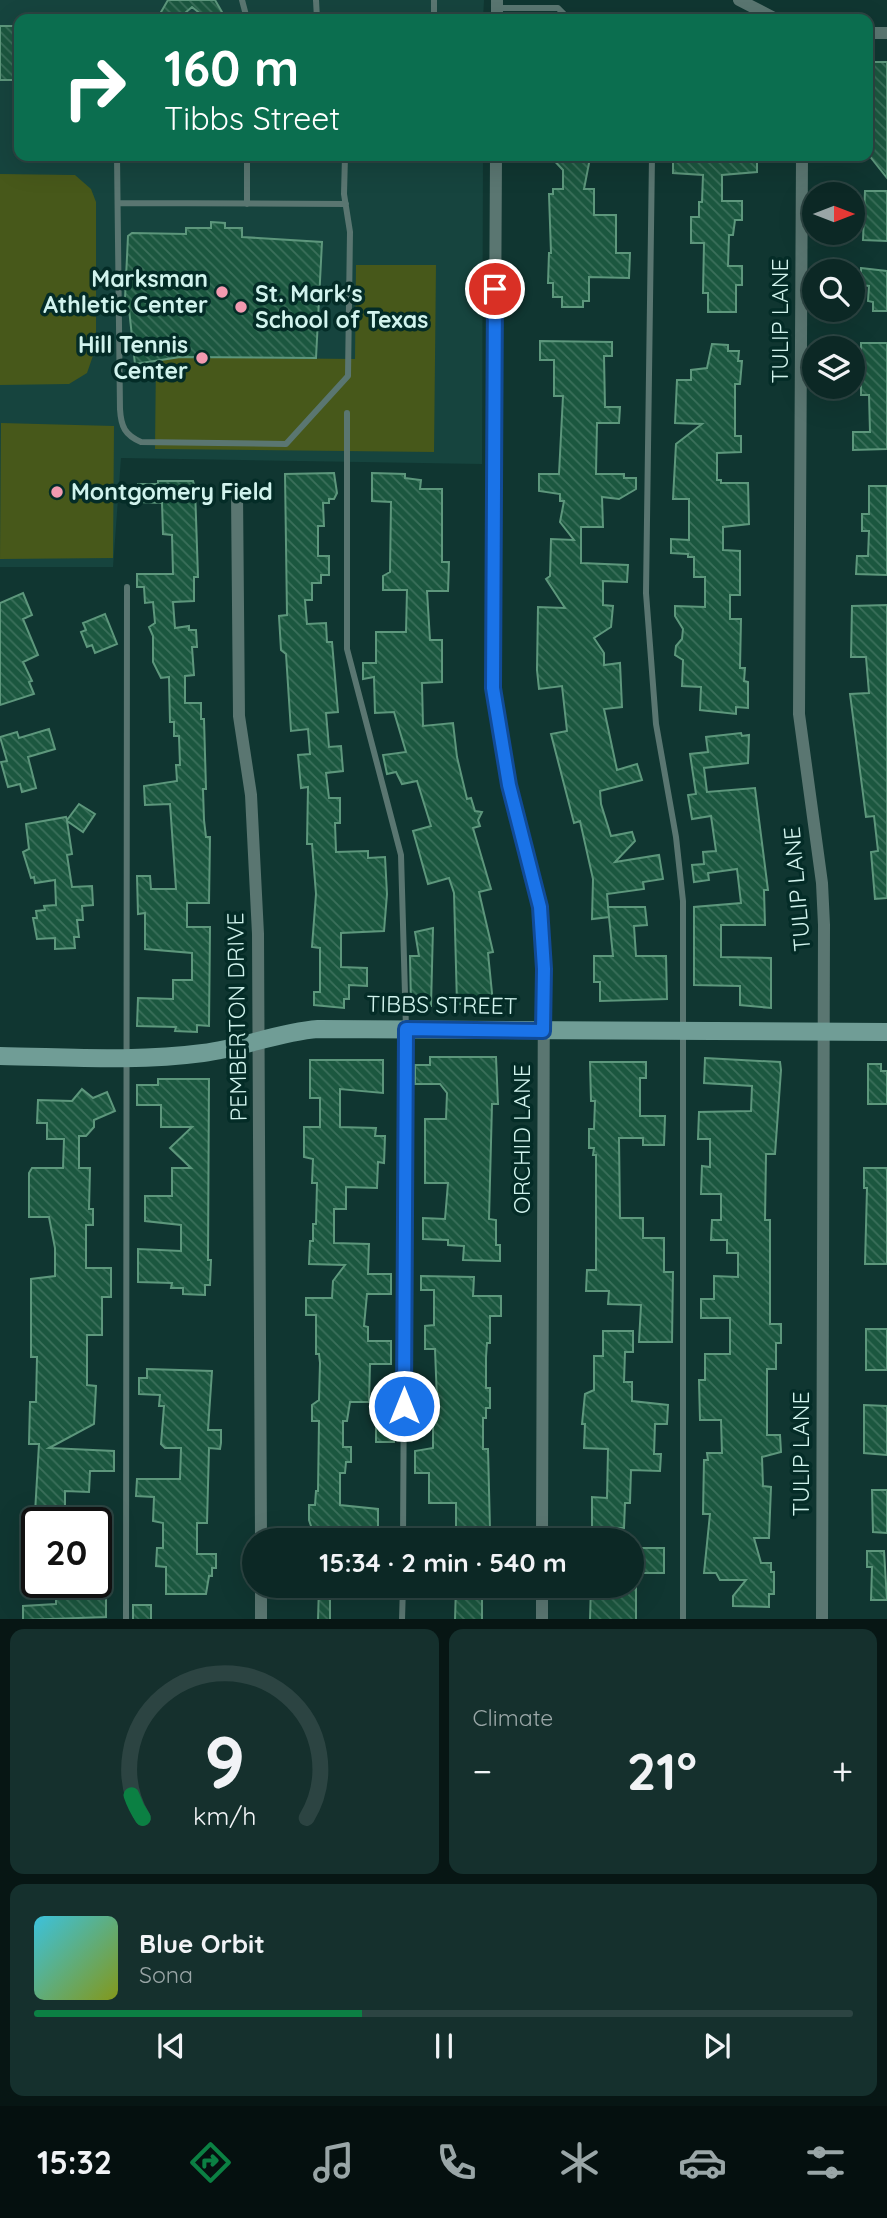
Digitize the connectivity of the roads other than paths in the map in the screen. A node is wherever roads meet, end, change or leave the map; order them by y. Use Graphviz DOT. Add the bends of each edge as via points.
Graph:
graph roads {
  1 [pos="740,0"];
  2 [pos="497,9"];
  3 [pos="564,14"];
  4 [pos="767,14"];
  5 [pos="117,161"];
  6 [pos="247,161"];
  7 [pos="345,161"];
  8 [pos="496,161"];
  9 [pos="652,161"];
  10 [pos="802,161"];
  11 [pos="118,203"];
  12 [pos="247,204"];
  13 [pos="346,204"];
  14 [pos="347,413"];
  15 [pos="237,494"];
  16 [pos="127,587"];
  17 [pos="406,1029"];
  18 [pos="543,1031"];
  19 [pos="685,1031"];
  20 [pos="824,1031"];
  21 [pos="887,1032"];
  22 [pos="259,1041"];
  23 [pos="0,1056"];
  24 [pos="126,1058"];
  25 [pos="261,1528"];
  26 [pos="403,1528"];
  27 [pos="542,1528"];
  28 [pos="261,1598"];
  29 [pos="403,1598"];
  30 [pos="542,1598"];
  31 [pos="125,1619"];
  32 [pos="261,1619"];
  33 [pos="402,1619"];
  34 [pos="542,1619"];
  35 [pos="683,1619"];
  36 [pos="822,1619"];
  1 -- 4 [label="street"];
  2 -- 3 [label="lane" via="558,8"];
  5 -- 11 [label="lane"];
  6 -- 12 [label="lane"];
  7 -- 13 [label="lane"];
  8 -- 18 [label="street, ORCHID LANE" via="493,688 509,785 540,907"];
  9 -- 19 [label="lane" via="646,593 656,724 683,901"];
  10 -- 20 [label="street, TULIP LANE" via="798,694 822,883"];
  11 -- 12 [label="lane"];
  11 -- 13 [label="lane" via="120,422 127,436 141,442 286,444 348,376 350,232"];
  12 -- 13 [label="lane"];
  14 -- 17 [label="lane" via="347,649 401,855"];
  15 -- 22 [label="street, PEMBERTON DRIVE" via="239,716 256,865"];
  16 -- 24 [label="lane"];
  17 -- 18 [label="street, TIBBS STREET"];
  17 -- 22 [label="street, TIBBS STREET" via="298,1030"];
  17 -- 26 [label="lane"];
  18 -- 19 [label="street, TIBBS STREET"];
  18 -- 27 [label="street, ORCHID LANE"];
  19 -- 20 [label="street, TIBBS STREET"];
  19 -- 35 [label="lane"];
  20 -- 21 [label="street, TIBBS STREET"];
  20 -- 36 [label="street, TULIP LANE"];
  22 -- 24 [label="street, TIBBS STREET" via="206,1053"];
  22 -- 25 [label="street, PEMBERTON DRIVE"];
  23 -- 24 [label="street, TIBBS STREET"];
  24 -- 31 [label="lane"];
  28 -- 32 [label="street"];
  29 -- 33 [label="lane"];
  30 -- 34 [label="street"];
}
